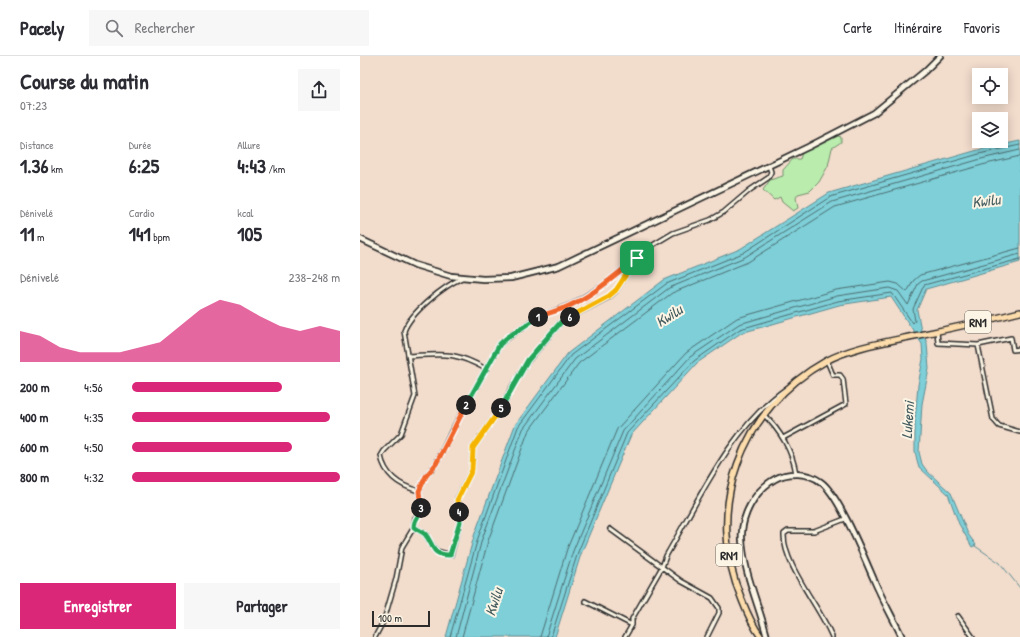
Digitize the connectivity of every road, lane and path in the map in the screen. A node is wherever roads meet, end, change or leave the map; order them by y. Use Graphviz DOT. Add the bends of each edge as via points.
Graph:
graph roads {
  1 [pos="940,56"];
  2 [pos="769,166"];
  3 [pos="360,239"];
  4 [pos="637,258"];
  5 [pos="464,277"];
  6 [pos="1020,312"];
  7 [pos="937,332"];
  8 [pos="978,345"];
  9 [pos="1020,349"];
  10 [pos="408,356"];
  11 [pos="827,361"];
  12 [pos="486,369"];
  13 [pos="794,383"];
  14 [pos="764,414"];
  15 [pos="1020,432"];
  16 [pos="783,438"];
  17 [pos="796,474"];
  18 [pos="419,491"];
  19 [pos="845,519"];
  20 [pos="414,527"];
  21 [pos="610,529"];
  22 [pos="662,567"];
  23 [pos="585,600"];
  24 [pos="958,616"];
  25 [pos="632,625"];
  26 [pos="375,637"];
  27 [pos="625,637"];
  28 [pos="707,637"];
  29 [pos="761,637"];
  30 [pos="767,637"];
  31 [pos="832,637"];
  32 [pos="902,637"];
  33 [pos="973,637"];
  1 -- 2 [label="main road" via="874,113"];
  2 -- 4 [label="street" via="771,172 768,178 724,212 710,220 673,233"];
  2 -- 5 [label="main road" via="559,266 511,278"];
  3 -- 5 [label="main road" via="415,265 451,276"];
  4 -- 12 [label="street" via="614,278 582,299 535,318 508,337 500,344"];
  4 -- 20 [label="street" via="616,290 561,322 524,366 505,402 473,448 472,470 457,500 460,522 450,555 432,548 425,534"];
  5 -- 10 [label="street" via="441,290 406,325 404,331"];
  6 -- 7 [label="highway, RN1"];
  7 -- 8 [label="street" via="938,343"];
  7 -- 11 [label="highway, RN1" via="853,351"];
  8 -- 9 [label="street" via="1011,338 1014,350"];
  8 -- 15 [label="street" via="992,419 999,426"];
  10 -- 12 [label="street" via="447,353 458,355"];
  10 -- 18 [label="street" via="415,392 413,406 401,434 381,456 385,468 393,478 408,488"];
  11 -- 13 [label="highway, RN1"];
  11 -- 16 [label="street" via="833,375 844,378 846,404"];
  12 -- 18 [label="street"];
  13 -- 14 [label="highway, RN1"];
  13 -- 22 [label="street" via="765,406 736,438 705,488"];
  14 -- 16 [label="street"];
  14 -- 29 [label="highway, RN1" via="750,435 736,466 726,519 728,551 736,588"];
  16 -- 17 [label="street"];
  17 -- 19 [label="main road" via="810,476 821,482 830,491"];
  17 -- 30 [label="main road" via="783,475 765,485 751,503 743,533 752,588"];
  18 -- 20 [label="street" via="421,510 415,518"];
  19 -- 31 [label="street" via="814,531 788,531 784,534 786,550 803,587 826,622"];
  19 -- 32 [label="main road"];
  20 -- 26 [label="street" via="402,547 396,579 382,624"];
  21 -- 22 [label="street"];
  22 -- 25 [label="street" via="632,619"];
  22 -- 28 [label="street" via="681,582 717,603 719,613"];
  23 -- 25 [label="street"];
  24 -- 33 [label="street"];
  25 -- 27 [label="street"];
}
